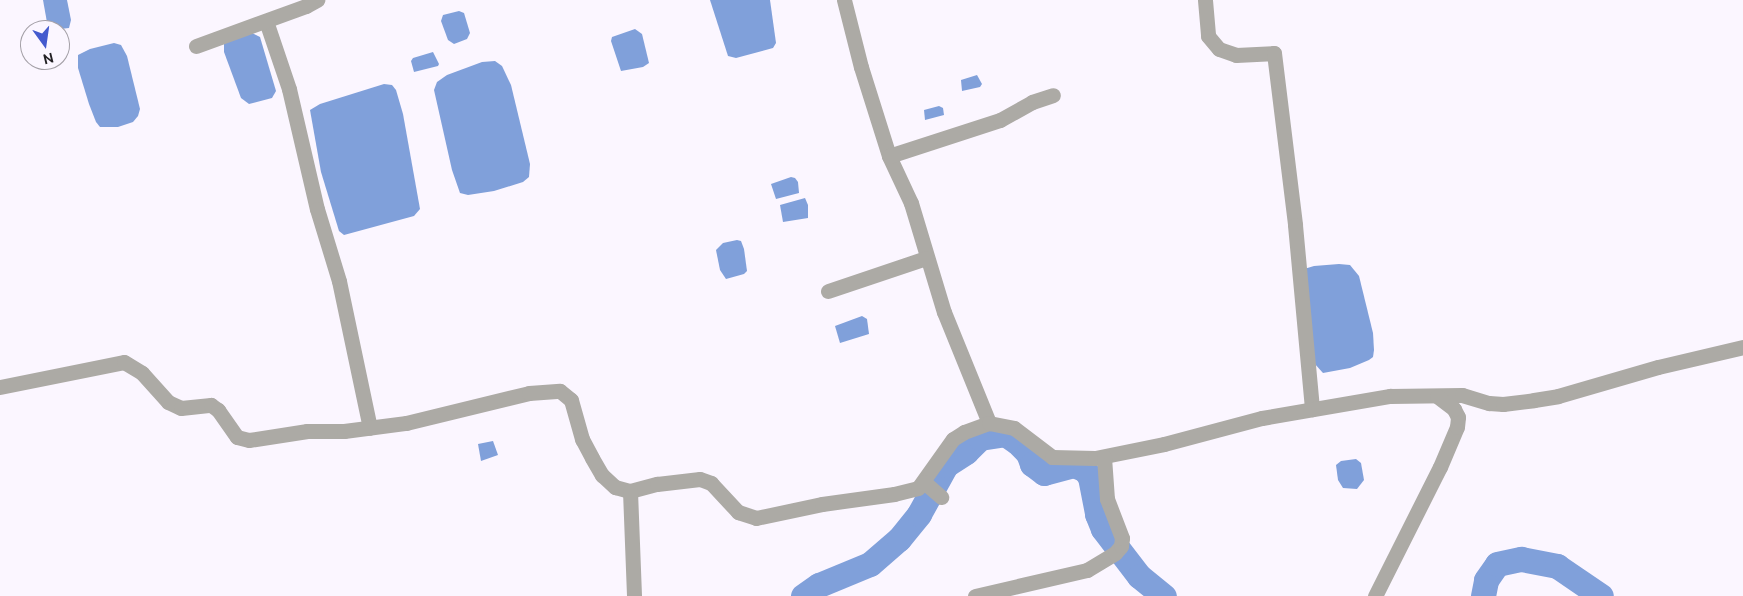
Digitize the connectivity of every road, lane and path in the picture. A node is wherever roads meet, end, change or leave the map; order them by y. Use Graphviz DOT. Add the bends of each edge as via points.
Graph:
graph roads {
  1 [pos="317,0"];
  2 [pos="844,0"];
  3 [pos="1205,0"];
  4 [pos="266,21"];
  5 [pos="196,46"];
  6 [pos="1053,95"];
  7 [pos="890,156"];
  8 [pos="926,258"];
  9 [pos="828,291"];
  10 [pos="1743,347"];
  11 [pos="0,388"];
  12 [pos="1437,396"];
  13 [pos="1312,409"];
  14 [pos="989,423"];
  15 [pos="370,428"];
  16 [pos="1104,457"];
  17 [pos="926,484"];
  18 [pos="630,491"];
  19 [pos="941,496"];
  20 [pos="634,596"];
  21 [pos="975,596"];
  22 [pos="1374,596"];
  1 -- 4 [label="street"];
  2 -- 7 [label="street" via="861,67"];
  3 -- 13 [label="street" via="1208,36 1219,49 1236,55 1274,53 1295,225"];
  4 -- 5 [label="street"];
  4 -- 15 [label="street" via="289,89 339,281"];
  6 -- 7 [label="street" via="1032,102 1000,120"];
  7 -- 8 [label="street" via="911,203"];
  8 -- 9 [label="street"];
  8 -- 14 [label="street" via="957,348"];
  10 -- 12 [label="street" via="1558,396 1527,401 1503,404 1462,395"];
  11 -- 15 [label="street" via="124,362 142,373 161,396 175,406 211,405 232,432 242,439"];
  12 -- 13 [label="street" via="1390,396"];
  12 -- 22 [label="street" via="1454,409 1458,417 1457,427"];
  13 -- 16 [label="street"];
  14 -- 16 [label="street" via="1014,428 1052,457"];
  14 -- 17 [label="street" via="953,439"];
  15 -- 18 [label="street" via="529,393 560,391 571,400 582,439 602,475 615,487"];
  16 -- 21 [label="street" via="1107,499 1121,532 1118,550 1087,570"];
  17 -- 18 [label="street" via="911,491 756,518 738,512 711,483 700,479"];
  17 -- 19 [label="street"];
  18 -- 20 [label="street"];
}
